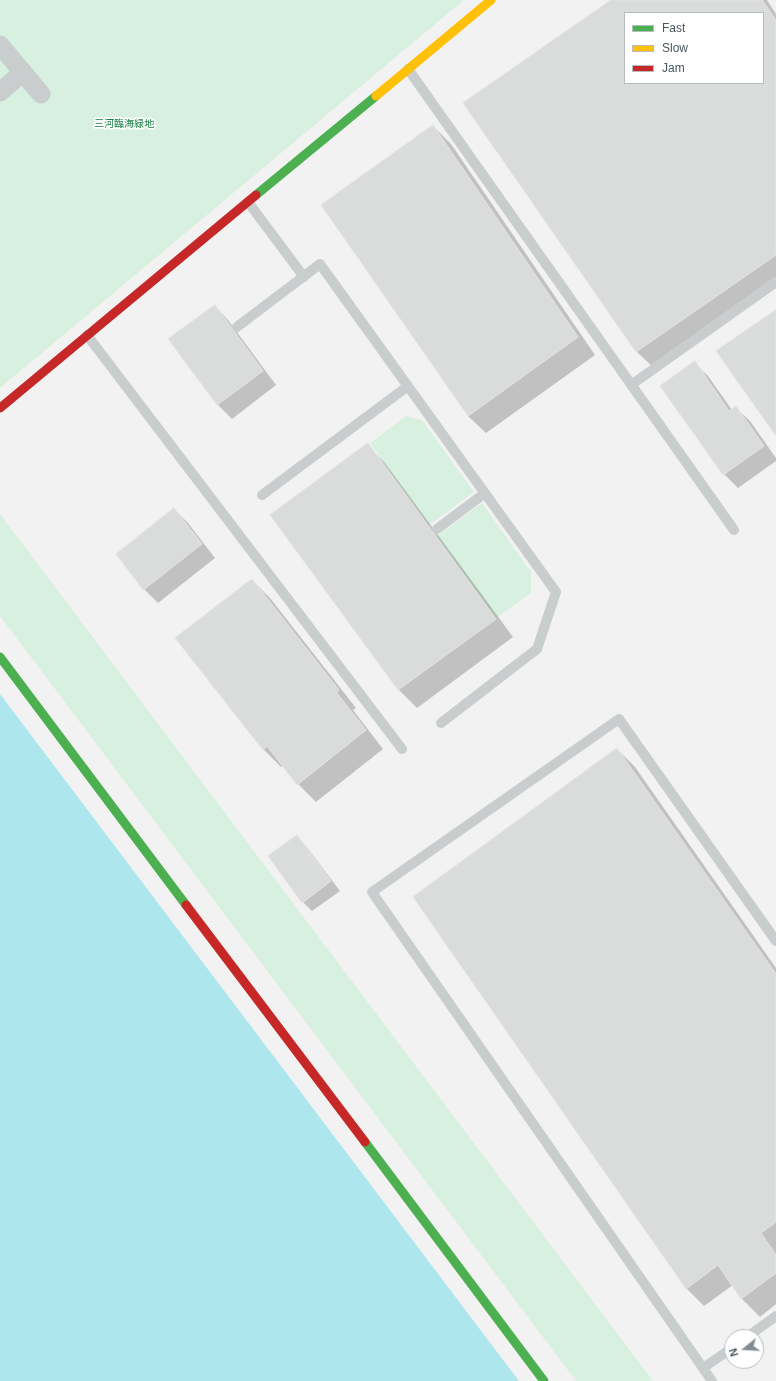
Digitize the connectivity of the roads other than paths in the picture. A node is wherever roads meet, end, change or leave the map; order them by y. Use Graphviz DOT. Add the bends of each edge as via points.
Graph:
graph roads {
  1 [pos="491,0"];
  2 [pos="0,45"];
  3 [pos="408,69"];
  4 [pos="23,72"];
  5 [pos="0,92"];
  6 [pos="41,94"];
  7 [pos="248,202"];
  8 [pos="304,276"];
  9 [pos="776,282"];
  10 [pos="237,327"];
  11 [pos="87,335"];
  12 [pos="631,385"];
  13 [pos="408,386"];
  14 [pos="0,408"];
  15 [pos="485,493"];
  16 [pos="262,495"];
  17 [pos="437,529"];
  18 [pos="734,530"];
  19 [pos="0,657"];
  20 [pos="441,723"];
  21 [pos="402,749"];
  22 [pos="776,941"];
  23 [pos="776,1316"];
  24 [pos="758,1329"];
  25 [pos="724,1354"];
  26 [pos="703,1368"];
  27 [pos="544,1381"];
  28 [pos="712,1381"];
  1 -- 3 [label="street"];
  2 -- 4 [label="street"];
  3 -- 7 [label="street"];
  3 -- 12 [label="lane"];
  4 -- 5 [label="street"];
  4 -- 6 [label="street"];
  7 -- 8 [label="lane"];
  7 -- 11 [label="street"];
  8 -- 10 [label="lane"];
  8 -- 13 [label="lane" via="320,264"];
  9 -- 12 [label="lane"];
  11 -- 14 [label="street"];
  11 -- 21 [label="lane"];
  12 -- 18 [label="lane"];
  13 -- 15 [label="lane"];
  13 -- 16 [label="lane"];
  15 -- 17 [label="lane"];
  15 -- 20 [label="lane" via="556,592 537,649"];
  19 -- 27 [label="street"];
  22 -- 26 [label="lane" via="619,719 372,892"];
  23 -- 24 [label="lane"];
  25 -- 26 [label="lane"];
  26 -- 28 [label="lane"];
}
